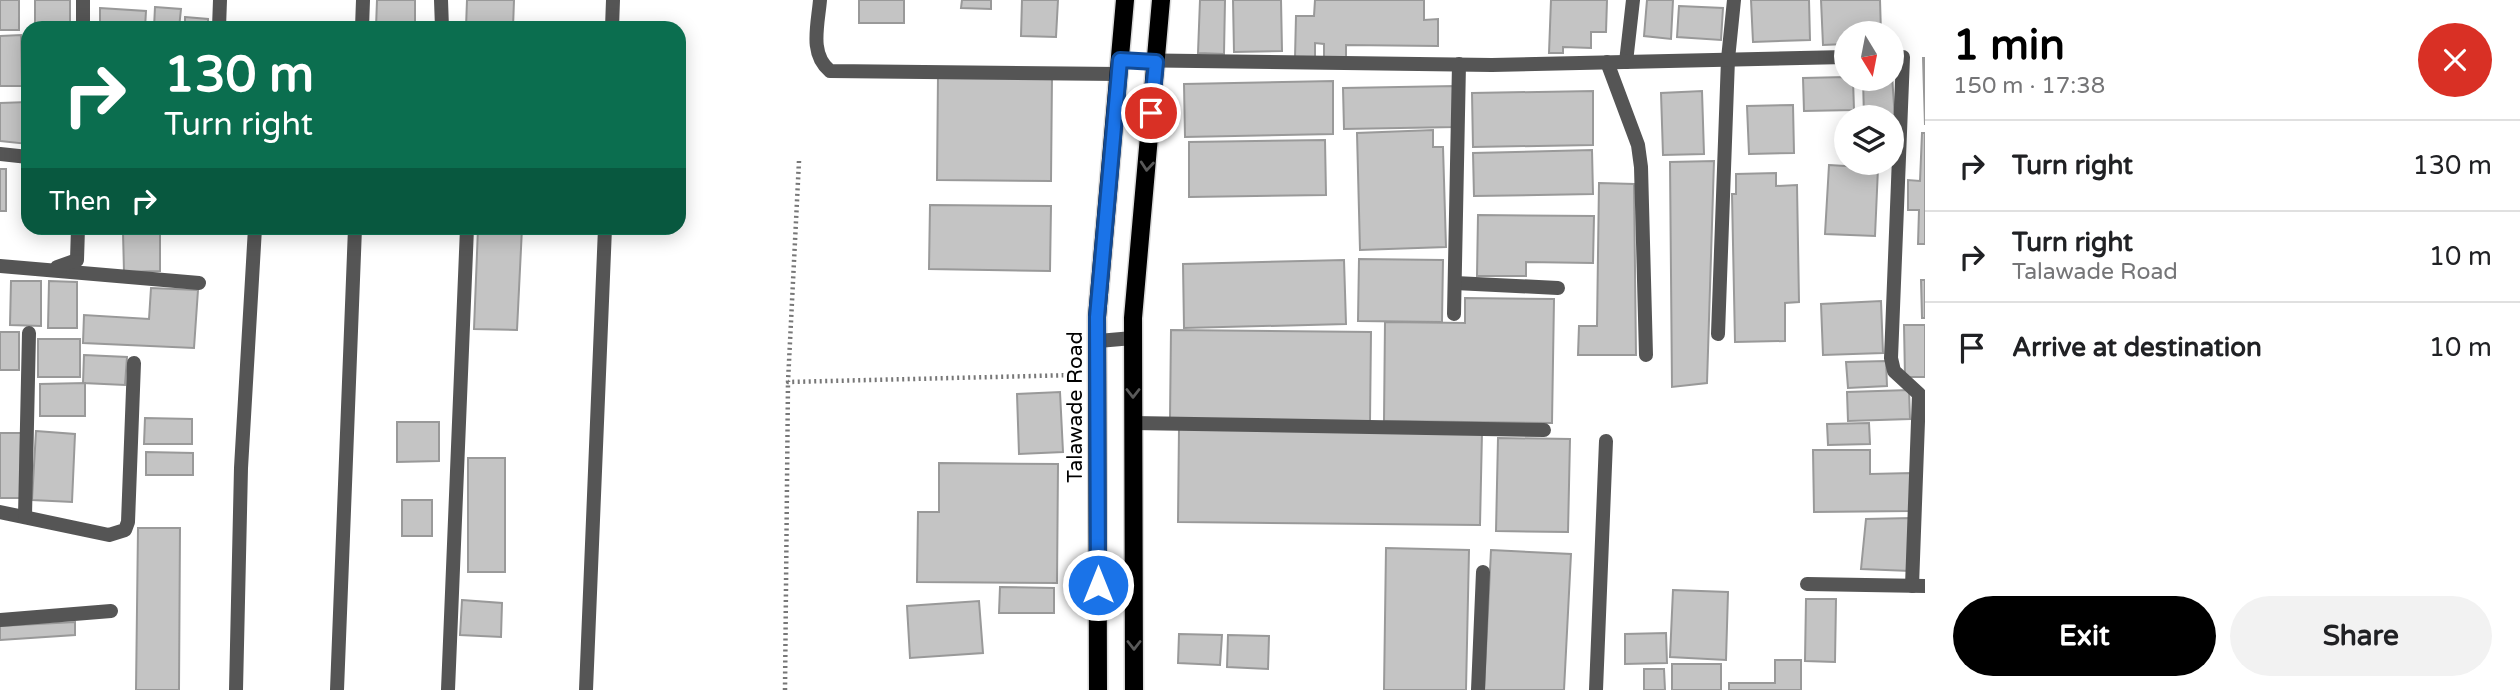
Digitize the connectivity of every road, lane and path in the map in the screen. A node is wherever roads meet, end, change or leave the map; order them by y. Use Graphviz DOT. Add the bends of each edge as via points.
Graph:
graph roads {
  1 [pos="83,0"];
  2 [pos="220,0"];
  3 [pos="363,0"];
  4 [pos="441,0"];
  5 [pos="613,0"];
  6 [pos="820,0"];
  7 [pos="1125,0"];
  8 [pos="1161,0"];
  9 [pos="1633,0"];
  10 [pos="1734,0"];
  11 [pos="83,21"];
  12 [pos="219,21"];
  13 [pos="362,21"];
  14 [pos="442,21"];
  15 [pos="612,21"];
  16 [pos="1834,57"];
  17 [pos="1728,59"];
  18 [pos="1156,62"];
  19 [pos="1607,62"];
  20 [pos="1626,62"];
  21 [pos="1459,64"];
  22 [pos="1119,67"];
  23 [pos="1902,91"];
  24 [pos="0,154"];
  25 [pos="21,156"];
  26 [pos="799,161"];
  27 [pos="78,235"];
  28 [pos="255,235"];
  29 [pos="355,235"];
  30 [pos="467,235"];
  31 [pos="605,235"];
  32 [pos="0,266"];
  33 [pos="49,269"];
  34 [pos="199,283"];
  35 [pos="1455,283"];
  36 [pos="1558,288"];
  37 [pos="1454,314"];
  38 [pos="29,333"];
  39 [pos="1718,334"];
  40 [pos="1133,338"];
  41 [pos="1098,341"];
  42 [pos="1646,355"];
  43 [pos="134,363"];
  44 [pos="1097,375"];
  45 [pos="788,382"];
  46 [pos="1133,423"];
  47 [pos="1544,430"];
  48 [pos="1606,441"];
  49 [pos="0,512"];
  50 [pos="25,516"];
  51 [pos="1483,572"];
  52 [pos="1807,584"];
  53 [pos="1919,586"];
  54 [pos="111,611"];
  55 [pos="0,621"];
  56 [pos="236,690"];
  57 [pos="337,690"];
  58 [pos="448,690"];
  59 [pos="586,690"];
  60 [pos="785,690"];
  61 [pos="1098,690"];
  62 [pos="1134,690"];
  63 [pos="1478,690"];
  64 [pos="1595,690"];
  1 -- 11 [label="street"];
  2 -- 12 [label="street"];
  3 -- 13 [label="street"];
  4 -- 14 [label="street"];
  5 -- 15 [label="street"];
  6 -- 22 [label="street" via="816,48 821,64 830,71"];
  7 -- 22 [label="main road, Talawade Road"];
  8 -- 18 [label="main road"];
  9 -- 20 [label="street"];
  10 -- 17 [label="street"];
  16 -- 17 [label="street"];
  17 -- 20 [label="street"];
  17 -- 39 [label="street"];
  18 -- 21 [label="street"];
  18 -- 22 [label="street"];
  18 -- 40 [label="main road, one-way"];
  19 -- 20 [label="street"];
  19 -- 21 [label="street"];
  19 -- 42 [label="street" via="1642,167"];
  21 -- 35 [label="street"];
  22 -- 41 [label="main road, Talawade Road"];
  23 -- 53 [label="street" via="1891,358 1894,371 1919,394"];
  24 -- 25 [label="street"];
  26 -- 45 [label="path"];
  27 -- 33 [label="street" via="77,260"];
  28 -- 56 [label="street" via="241,468"];
  29 -- 57 [label="street"];
  30 -- 58 [label="street"];
  31 -- 59 [label="street"];
  32 -- 33 [label="street"];
  33 -- 34 [label="street"];
  35 -- 36 [label="street"];
  35 -- 37 [label="street"];
  38 -- 50 [label="street"];
  40 -- 41 [label="street"];
  40 -- 46 [label="main road, one-way"];
  41 -- 44 [label="main road, Talawade Road"];
  43 -- 50 [label="street" via="125,530 108,535"];
  44 -- 45 [label="path"];
  44 -- 61 [label="main road, Talawade Road"];
  45 -- 60 [label="path"];
  46 -- 47 [label="street"];
  46 -- 62 [label="main road, one-way"];
  48 -- 64 [label="street"];
  49 -- 50 [label="street"];
  51 -- 63 [label="street"];
  52 -- 53 [label="street"];
  54 -- 55 [label="street"];
}
